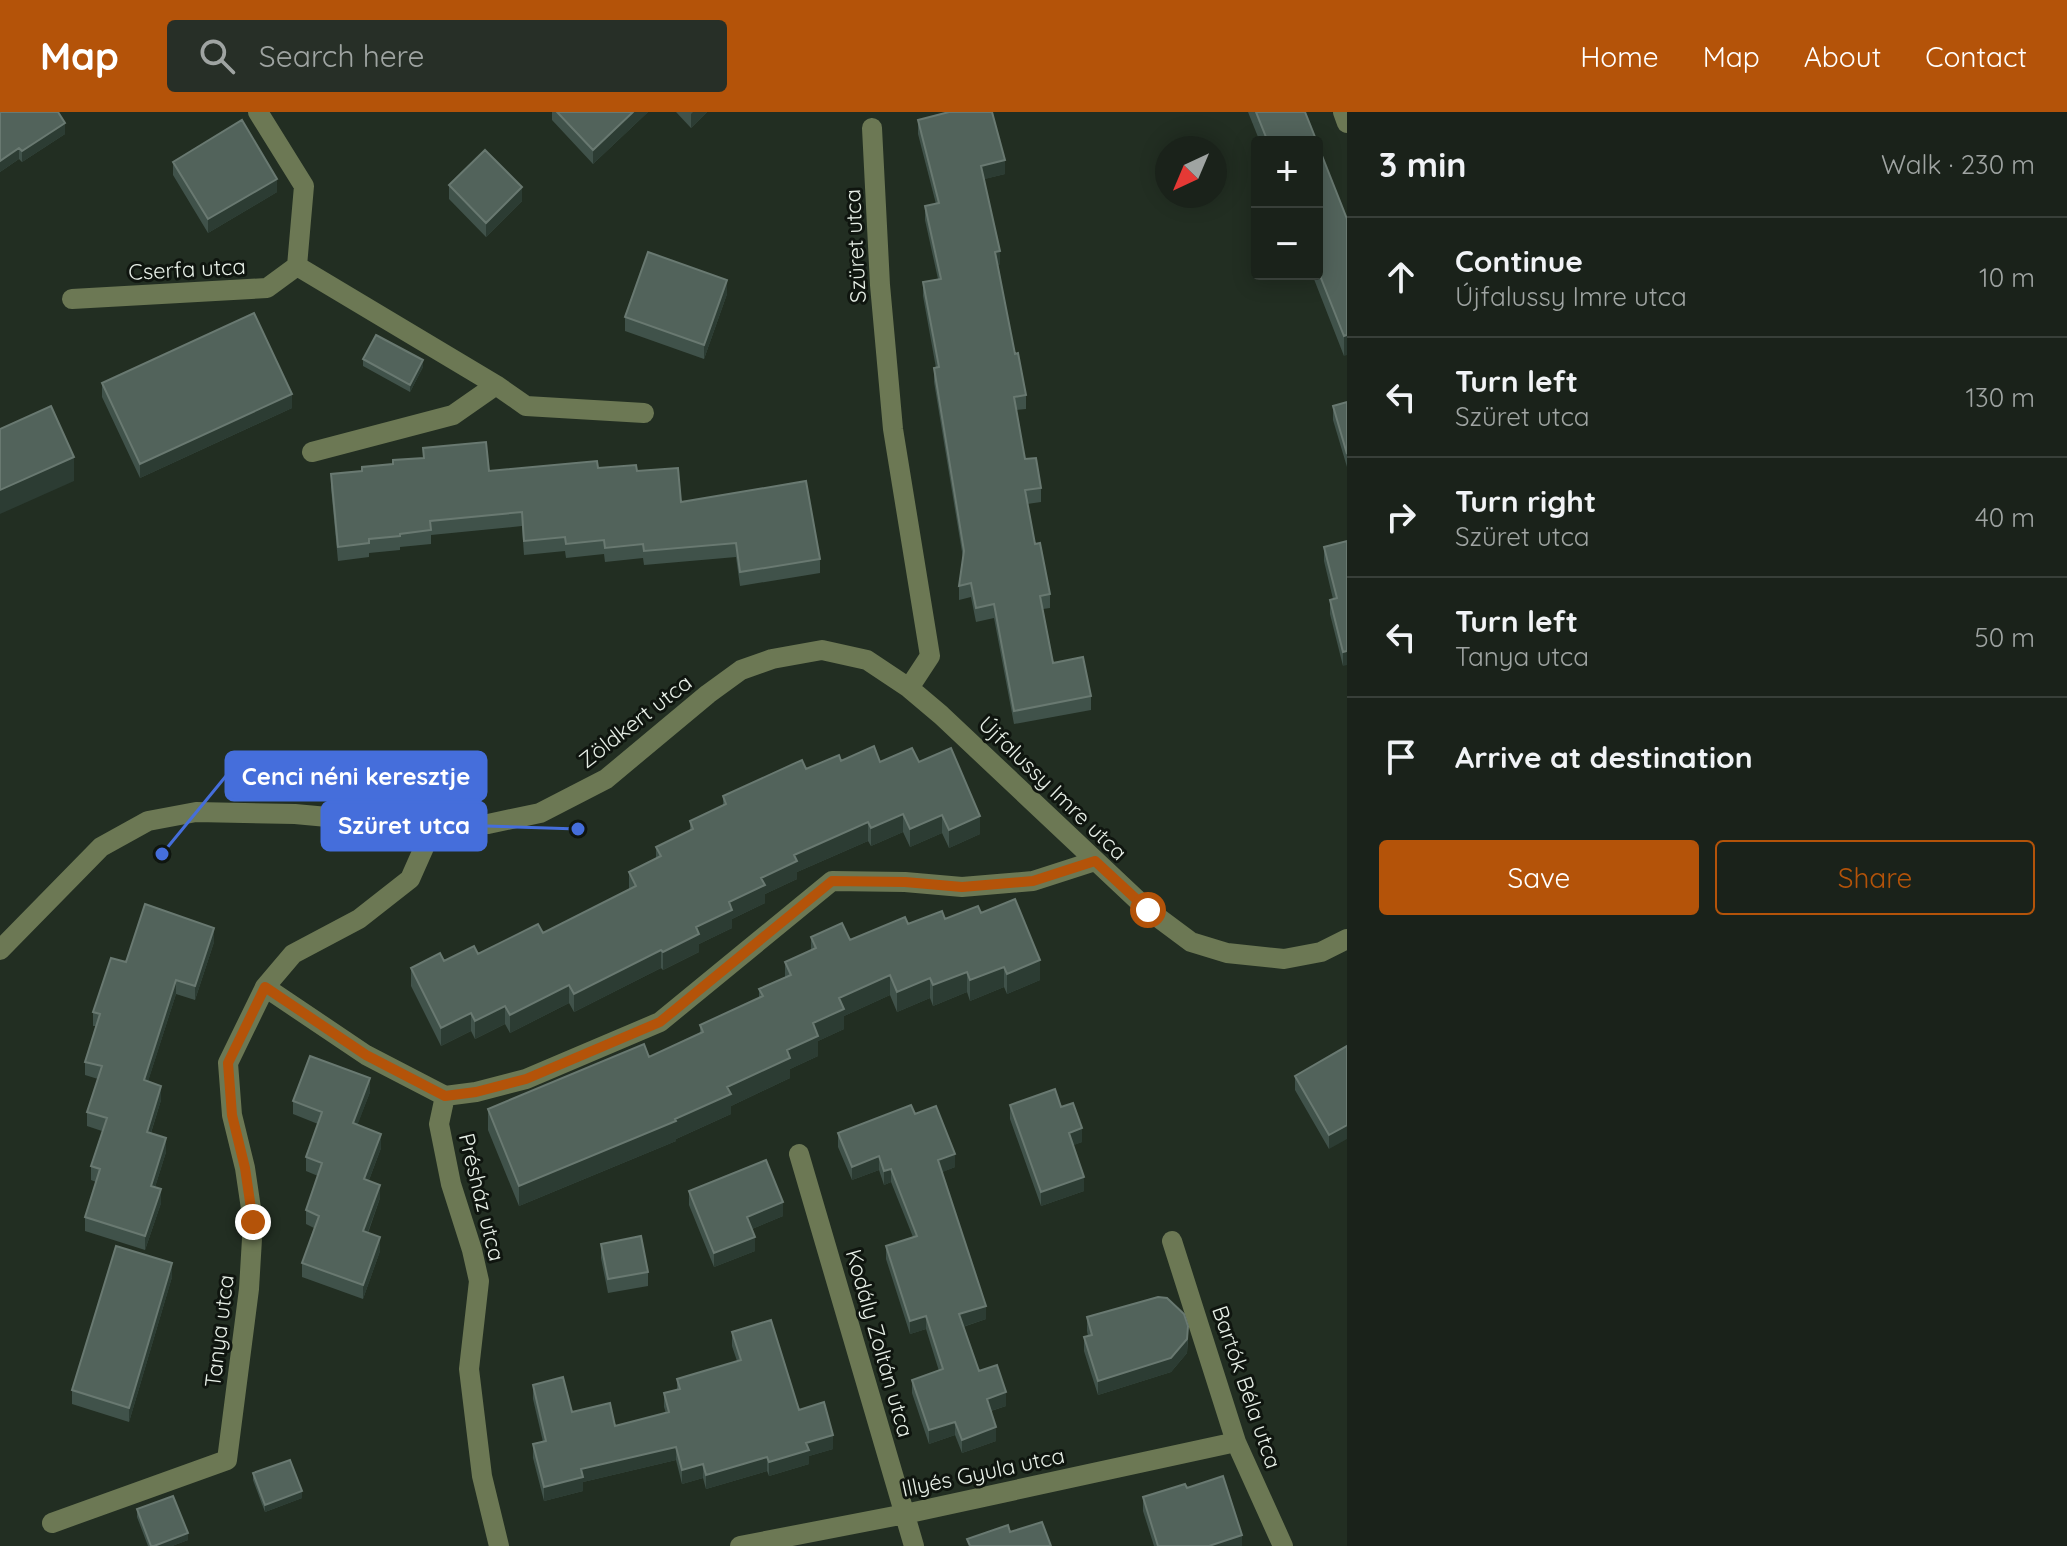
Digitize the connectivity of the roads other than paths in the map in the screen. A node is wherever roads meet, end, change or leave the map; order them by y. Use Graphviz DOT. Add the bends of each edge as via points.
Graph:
graph roads {
  1 [pos="258,112"];
  2 [pos="1343,112"];
  3 [pos="1347,123"];
  4 [pos="872,128"];
  5 [pos="297,266"];
  6 [pos="72,299"];
  7 [pos="496,385"];
  8 [pos="644,413"];
  9 [pos="312,452"];
  10 [pos="867,660"];
  11 [pos="909,688"];
  12 [pos="434,825"];
  13 [pos="1095,861"];
  14 [pos="1347,939"];
  15 [pos="0,950"];
  16 [pos="265,987"];
  17 [pos="445,1096"];
  18 [pos="799,1154"];
  19 [pos="1172,1241"];
  20 [pos="1236,1442"];
  21 [pos="905,1514"];
  22 [pos="52,1523"];
  23 [pos="499,1546"];
  24 [pos="740,1546"];
  25 [pos="914,1546"];
  26 [pos="1283,1546"];
  1 -- 5 [label="street" via="304,186"];
  2 -- 3 [label="street"];
  4 -- 11 [label="street, Szüret utca" via="893,429 930,656"];
  5 -- 6 [label="street, Cserfa utca" via="267,288"];
  5 -- 7 [label="street"];
  7 -- 8 [label="street" via="526,406"];
  7 -- 9 [label="street" via="453,415"];
  10 -- 11 [label="street, Újfalussy Imre utca"];
  10 -- 12 [label="street, Zöldkert utca" via="822,650 741,670 606,779 540,813 488,824"];
  11 -- 13 [label="street, Újfalussy Imre utca"];
  12 -- 15 [label="street, Zöldkert utca" via="196,812 148,821 101,847"];
  12 -- 16 [label="street, Tanya utca" via="410,879 359,919 293,954"];
  13 -- 14 [label="street, Újfalussy Imre utca" via="1156,917 1203,946 1284,959 1321,952"];
  13 -- 17 [label="street" via="1033,881 962,887 832,881 660,1022 526,1079"];
  16 -- 17 [label="street" via="366,1055"];
  16 -- 22 [label="street, Tanya utca" via="228,1063 232,1115 253,1222 227,1460"];
  17 -- 23 [label="street, Présház utca" via="439,1124 479,1281 469,1369 482,1476"];
  18 -- 21 [label="street, Kodály Zoltán utca"];
  19 -- 20 [label="street, Bartók Béla utca"];
  20 -- 21 [label="street, Illyés Gyula utca"];
  20 -- 26 [label="street, Bartók Béla utca"];
  21 -- 24 [label="street, Illyés Gyula utca"];
  21 -- 25 [label="street, Kodály Zoltán utca"];
}
